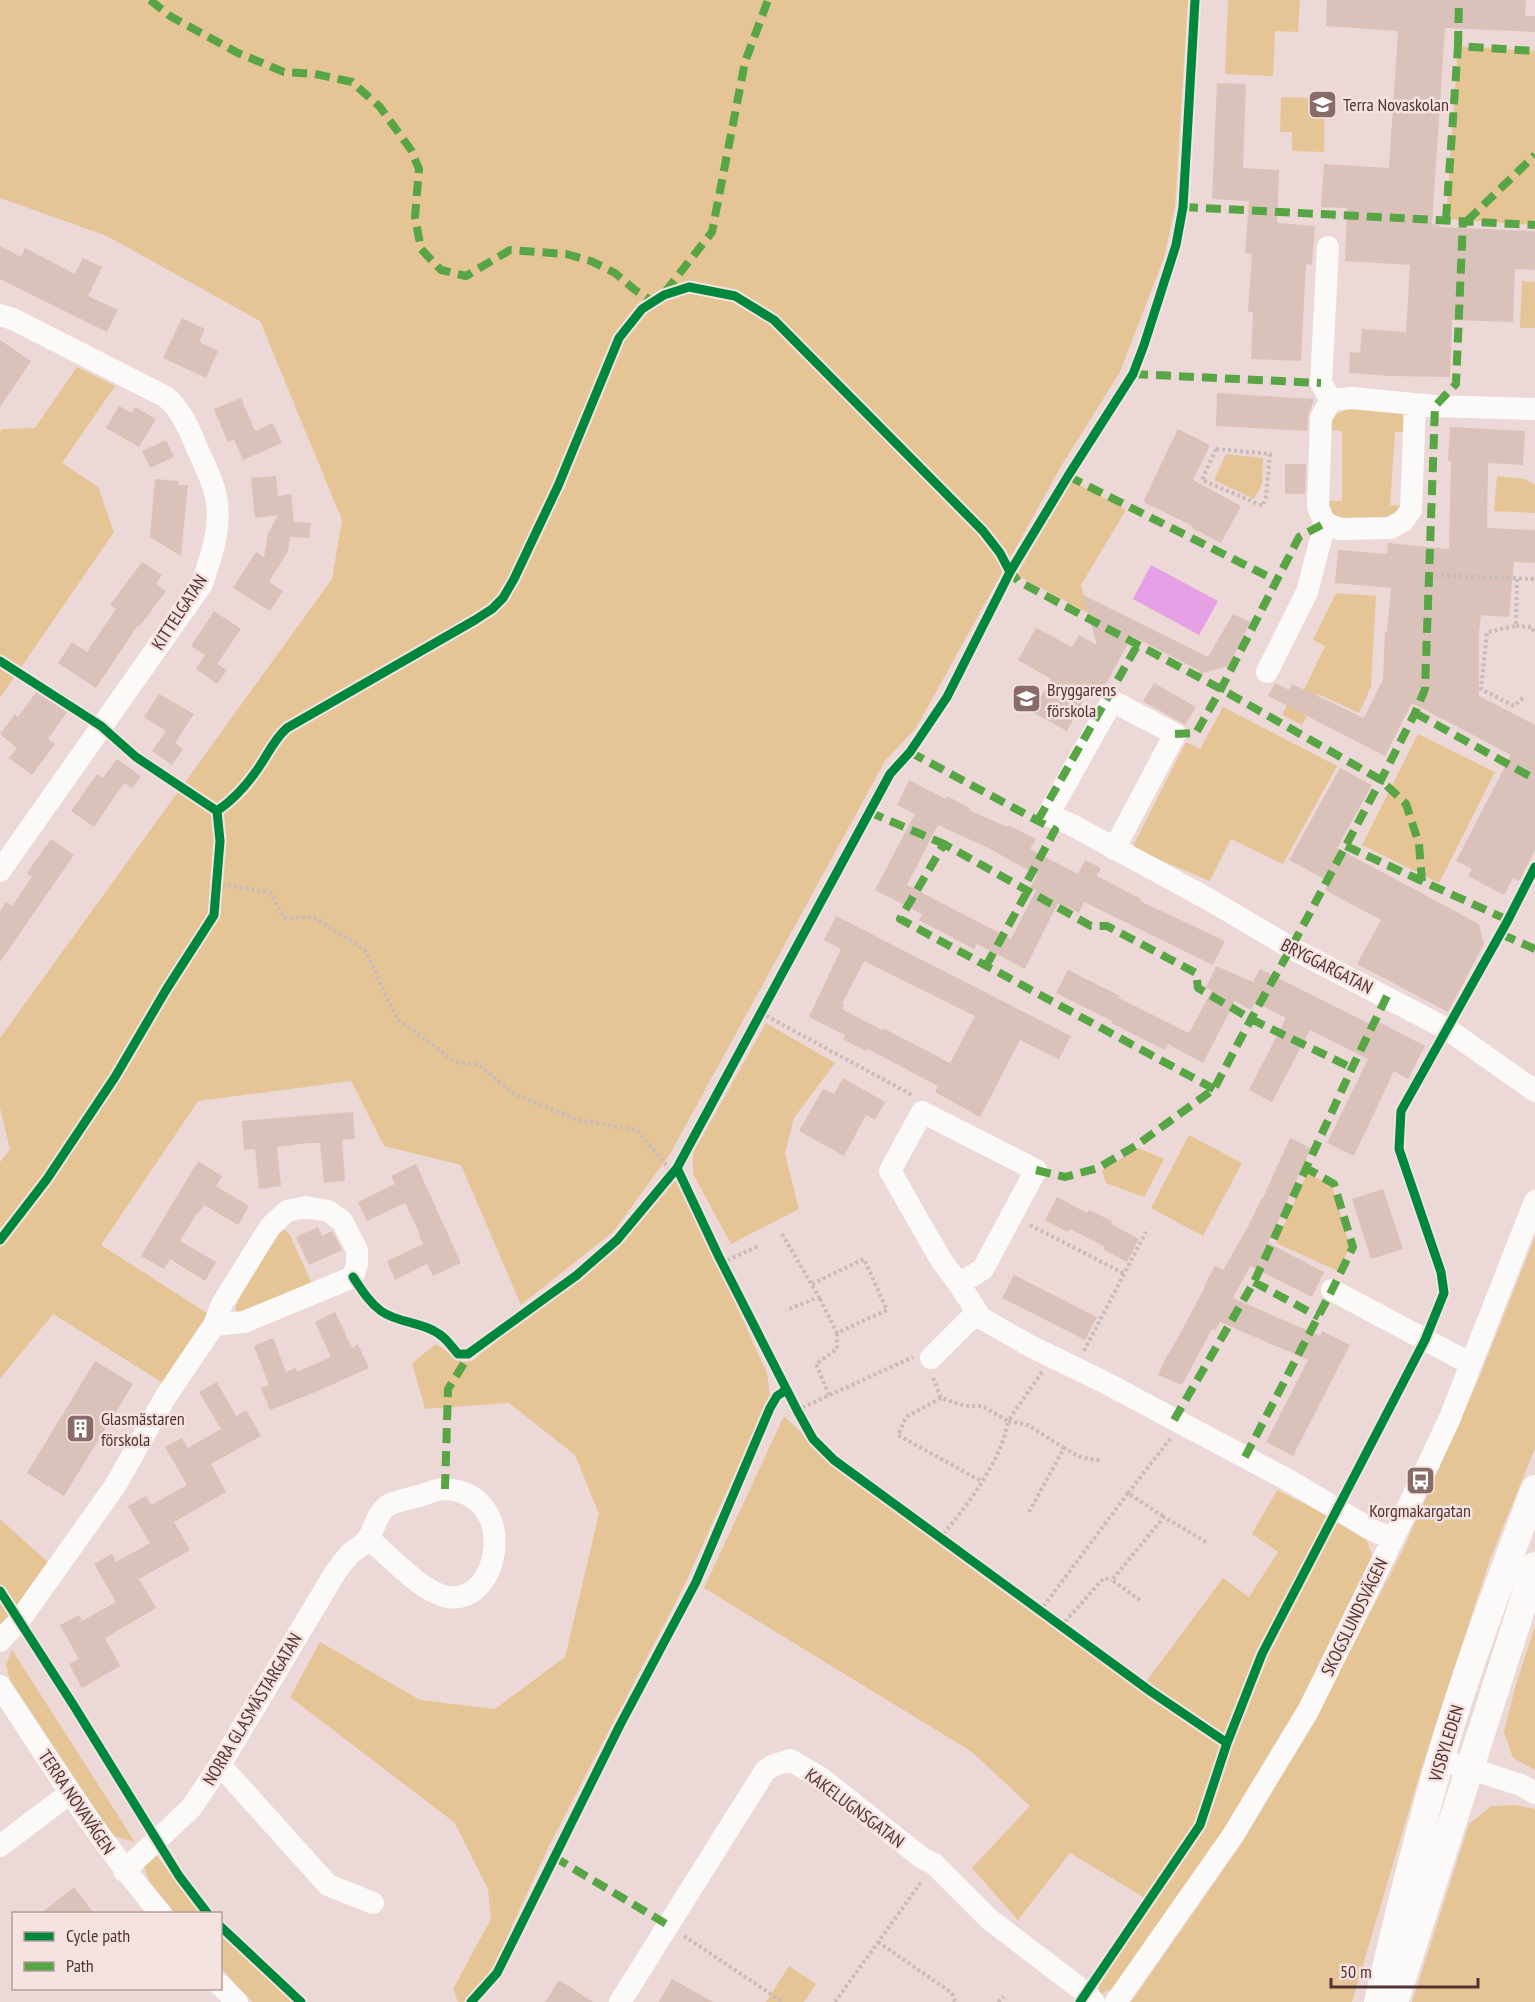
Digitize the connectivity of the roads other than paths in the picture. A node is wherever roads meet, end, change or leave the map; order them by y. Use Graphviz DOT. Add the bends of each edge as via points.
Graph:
graph roads {
  1 [pos="1328,247"];
  2 [pos="0,315"];
  3 [pos="1331,400"];
  4 [pos="1415,404"];
  5 [pos="1535,410"];
  6 [pos="1326,523"];
  7 [pos="1267,672"];
  8 [pos="1114,849"];
  9 [pos="0,871"];
  10 [pos="1535,1091"];
  11 [pos="1535,1201"];
  12 [pos="959,1284"];
  13 [pos="1332,1290"];
  14 [pos="977,1312"];
  15 [pos="214,1325"];
  16 [pos="932,1358"];
  17 [pos="1471,1364"];
  18 [pos="1535,1490"];
  19 [pos="369,1539"];
  20 [pos="1393,1539"];
  21 [pos="1535,1566"];
  22 [pos="0,1641"];
  23 [pos="0,1686"];
  24 [pos="1440,1759"];
  25 [pos="220,1766"];
  26 [pos="1470,1769"];
  27 [pos="70,1793"];
  28 [pos="1535,1793"];
  29 [pos="0,1846"];
  30 [pos="124,1871"];
  31 [pos="373,1903"];
  32 [pos="158,1912"];
  33 [pos="620,2002"];
  34 [pos="1094,2002"];
  35 [pos="1116,2002"];
  36 [pos="1377,2002"];
  37 [pos="1395,2002"];
  1 -- 3 [label="street" via="1321,383"];
  2 -- 9 [label="street, KITTELGATAN" via="177,406 215,491 218,518 215,546 202,584"];
  3 -- 4 [label="street"];
  3 -- 6 [label="street" via="1321,418 1318,507"];
  4 -- 5 [label="street"];
  4 -- 6 [label="street" via="1411,510 1403,521 1390,528 1340,529"];
  6 -- 7 [label="street" via="1307,592"];
  8 -- 8 [label="street, BRYGGARGATAN" via="1175,734 1112,700 1048,815"];
  8 -- 10 [label="street, BRYGGARGATAN" via="1447,1029"];
  11 -- 17 [label="street, SKOGSLUNDSVÄGEN"];
  12 -- 12 [label="street" via="982,1269 1036,1170 922,1112 890,1171"];
  12 -- 14 [label="street"];
  13 -- 17 [label="street"];
  14 -- 16 [label="street"];
  14 -- 20 [label="street" via="1030,1346"];
  15 -- 15 [label="street" via="222,1304 270,1227 286,1211 306,1207 328,1211 342,1221 357,1250 353,1277 244,1322"];
  15 -- 22 [label="street" via="166,1396 115,1486 19,1621"];
  17 -- 20 [label="street, SKOGSLUNDSVÄGEN"];
  18 -- 24 [label="main road, VISBYLEDEN"];
  19 -- 19 [label="street, NORRA GLASMÄSTARGATAN" via="374,1522 387,1506 442,1489 464,1492 477,1500 488,1513 495,1542 492,1563 482,1582 467,1594 450,1598 429,1592"];
  19 -- 25 [label="street, NORRA GLASMÄSTARGATAN" via="335,1573"];
  20 -- 35 [label="street, SKOGSLUNDSVÄGEN" via="1308,1711 1233,1835"];
  21 -- 26 [label="main road, VISBYLEDEN"];
  23 -- 27 [label="street, TERRA NOVAVÄGEN"];
  24 -- 26 [label="street"];
  24 -- 36 [label="main road, VISBYLEDEN"];
  25 -- 30 [label="street, NORRA GLASMÄSTARGATAN" via="191,1808"];
  25 -- 31 [label="street" via="328,1885"];
  26 -- 28 [label="street"];
  26 -- 37 [label="main road, VISBYLEDEN"];
  27 -- 29 [label="street"];
  27 -- 30 [label="street, TERRA NOVAVÄGEN"];
  30 -- 32 [label="street, TERRA NOVAVÄGEN"];
  33 -- 34 [label="street, KAKELUGNSGATAN" via="765,1771 790,1760 821,1778 934,1864 989,1919"];
}
